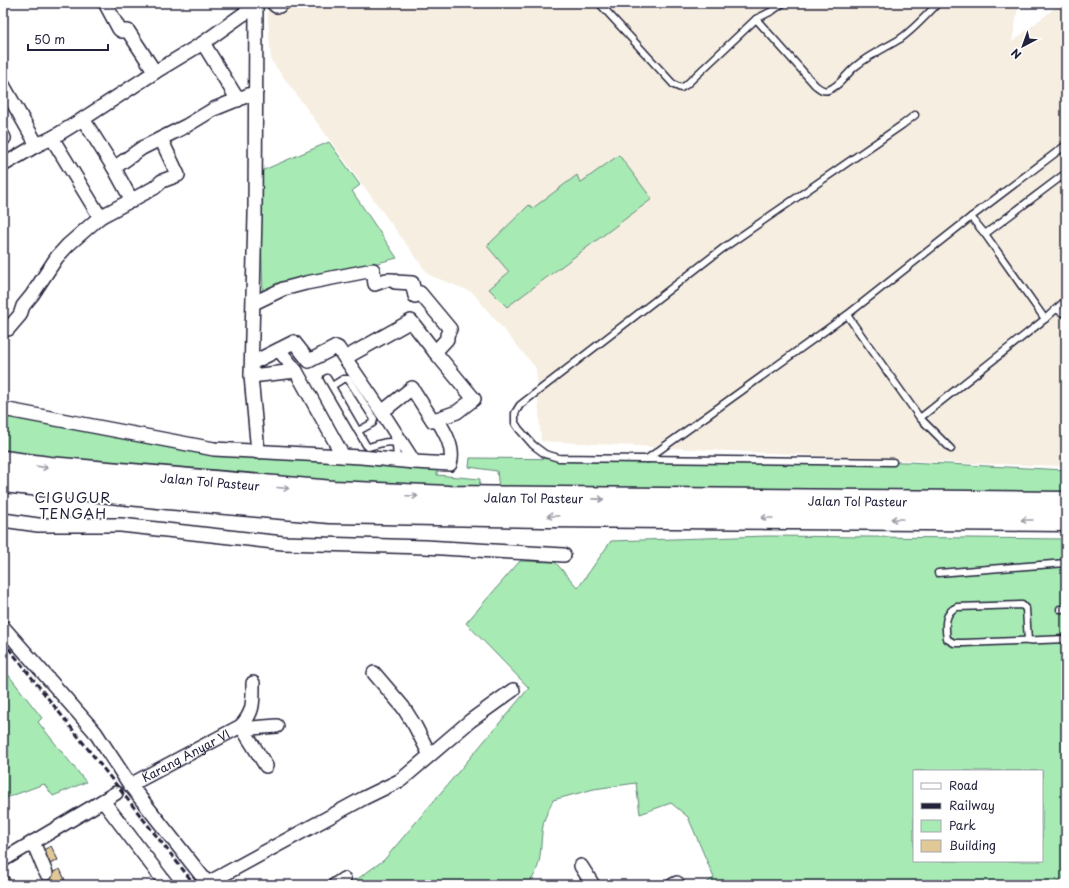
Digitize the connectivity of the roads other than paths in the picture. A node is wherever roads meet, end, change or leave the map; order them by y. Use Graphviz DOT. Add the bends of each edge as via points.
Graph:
graph roads {
  1 [pos="105,3"];
  2 [pos="274,3"];
  3 [pos="283,3"];
  4 [pos="599,3"];
  5 [pos="783,3"];
  6 [pos="938,3"];
  7 [pos="256,4"];
  8 [pos="756,18"];
  9 [pos="203,43"];
  10 [pos="155,72"];
  11 [pos="3,85"];
  12 [pos="256,92"];
  13 [pos="238,100"];
  14 [pos="915,115"];
  15 [pos="83,119"];
  16 [pos="52,138"];
  17 [pos="161,139"];
  18 [pos="37,145"];
  19 [pos="1066,145"];
  20 [pos="3,165"];
  21 [pos="114,168"];
  22 [pos="1066,173"];
  23 [pos="132,201"];
  24 [pos="100,217"];
  25 [pos="971,217"];
  26 [pos="985,234"];
  27 [pos="1066,300"];
  28 [pos="254,303"];
  29 [pos="1056,309"];
  30 [pos="847,314"];
  31 [pos="1066,315"];
  32 [pos="1045,319"];
  33 [pos="3,330"];
  34 [pos="279,350"];
  35 [pos="435,352"];
  36 [pos="345,358"];
  37 [pos="252,369"];
  38 [pos="296,371"];
  39 [pos="327,378"];
  40 [pos="332,386"];
  41 [pos="3,409"];
  42 [pos="382,412"];
  43 [pos="920,418"];
  44 [pos="437,419"];
  45 [pos="358,431"];
  46 [pos="951,449"];
  47 [pos="258,452"];
  48 [pos="343,456"];
  49 [pos="647,459"];
  50 [pos="397,461"];
  51 [pos="3,462"];
  52 [pos="414,462"];
  53 [pos="893,462"];
  54 [pos="3,481"];
  55 [pos="1066,503"];
  56 [pos="3,520"];
  57 [pos="1066,520"];
  58 [pos="564,555"];
  59 [pos="1066,563"];
  60 [pos="938,573"];
  61 [pos="3,626"];
  62 [pos="1066,639"];
  63 [pos="1028,640"];
  64 [pos="374,673"];
  65 [pos="253,683"];
  66 [pos="513,690"];
  67 [pos="241,726"];
  68 [pos="277,726"];
  69 [pos="430,755"];
  70 [pos="266,766"];
  71 [pos="130,785"];
  72 [pos="116,793"];
  73 [pos="103,801"];
  74 [pos="33,842"];
  75 [pos="3,860"];
  76 [pos="581,866"];
  77 [pos="46,873"];
  78 [pos="209,884"];
  79 [pos="167,885"];
  80 [pos="594,885"];
  1 -- 10 [label="street" via="119,29 128,31"];
  2 -- 3 [label="street" via="279,6"];
  4 -- 8 [label="lane" via="674,85 681,88"];
  5 -- 8 [label="lane"];
  6 -- 8 [label="lane" via="913,29 865,59 827,91 820,90 815,85"];
  7 -- 9 [label="street"];
  7 -- 12 [label="street"];
  9 -- 10 [label="street"];
  9 -- 13 [label="street"];
  10 -- 15 [label="street"];
  11 -- 18 [label="street"];
  12 -- 13 [label="street"];
  12 -- 28 [label="street"];
  13 -- 17 [label="street" via="214,109"];
  14 -- 49 [label="lane" via="722,249 549,381 520,405 515,413 515,423 519,429 545,454 558,458"];
  15 -- 16 [label="street"];
  15 -- 21 [label="street"];
  16 -- 18 [label="street"];
  16 -- 24 [label="street"];
  17 -- 21 [label="street" via="142,148"];
  17 -- 23 [label="street" via="178,175 162,181"];
  18 -- 20 [label="street"];
  19 -- 25 [label="lane"];
  21 -- 23 [label="street"];
  22 -- 26 [label="lane"];
  23 -- 24 [label="street"];
  24 -- 33 [label="street" via="57,257 23,306 20,315 8,329"];
  25 -- 26 [label="lane"];
  25 -- 30 [label="lane"];
  26 -- 32 [label="lane"];
  27 -- 29 [label="lane"];
  28 -- 35 [label="street" via="283,289 373,270 375,284 386,280 412,283 414,296 420,293 450,329 447,339"];
  28 -- 37 [label="street"];
  29 -- 31 [label="lane"];
  29 -- 32 [label="lane"];
  30 -- 43 [label="lane"];
  30 -- 49 [label="lane"];
  32 -- 43 [label="lane"];
  34 -- 36 [label="street" via="294,342 310,361 336,347"];
  34 -- 37 [label="street"];
  34 -- 38 [label="street"];
  35 -- 36 [label="street" via="411,321"];
  35 -- 44 [label="street" via="474,399 457,412"];
  36 -- 42 [label="street"];
  37 -- 38 [label="street"];
  37 -- 47 [label="street"];
  38 -- 48 [label="street"];
  39 -- 40 [label="lane"];
  40 -- 45 [label="lane"];
  40 -- 45 [label="lane" via="343,379 348,379 374,419"];
  41 -- 47 [label="street" via="214,449"];
  42 -- 44 [label="street" via="412,388 433,421"];
  42 -- 52 [label="street"];
  43 -- 46 [label="lane"];
  44 -- 52 [label="street" via="449,444 452,457 450,464"];
  45 -- 50 [label="lane" via="367,447 394,442"];
  47 -- 48 [label="street"];
  48 -- 50 [label="street"];
  49 -- 53 [label="lane"];
  50 -- 52 [label="street"];
  51 -- 55 [label="highway, Jalan Tol Pasteur, one-way" via="186,481 418,496"];
  57 -- 54 [label="highway, Jalan Tol Pasteur, one-way" via="330,512"];
  56 -- 58 [label="street" via="38,525 121,525 283,543 425,547"];
  59 -- 60 [label="lane"];
  61 -- 71 [label="street" via="95,732"];
  62 -- 63 [label="lane"];
  63 -- 63 [label="lane" via="954,643 947,639 948,613 956,607 1022,605 1026,609"];
  64 -- 69 [label="street" via="403,707"];
  65 -- 67 [label="street" via="254,705"];
  66 -- 69 [label="street" via="470,721"];
  67 -- 68 [label="street"];
  67 -- 70 [label="street"];
  67 -- 71 [label="street, Karang Anyar VI"];
  69 -- 78 [label="street" via="401,780"];
  71 -- 78 [label="street"];
  72 -- 73 [label="street"];
  73 -- 74 [label="street"];
  73 -- 79 [label="street"];
  74 -- 75 [label="street"];
  74 -- 77 [label="street"];
  76 -- 80 [label="street"];
}
